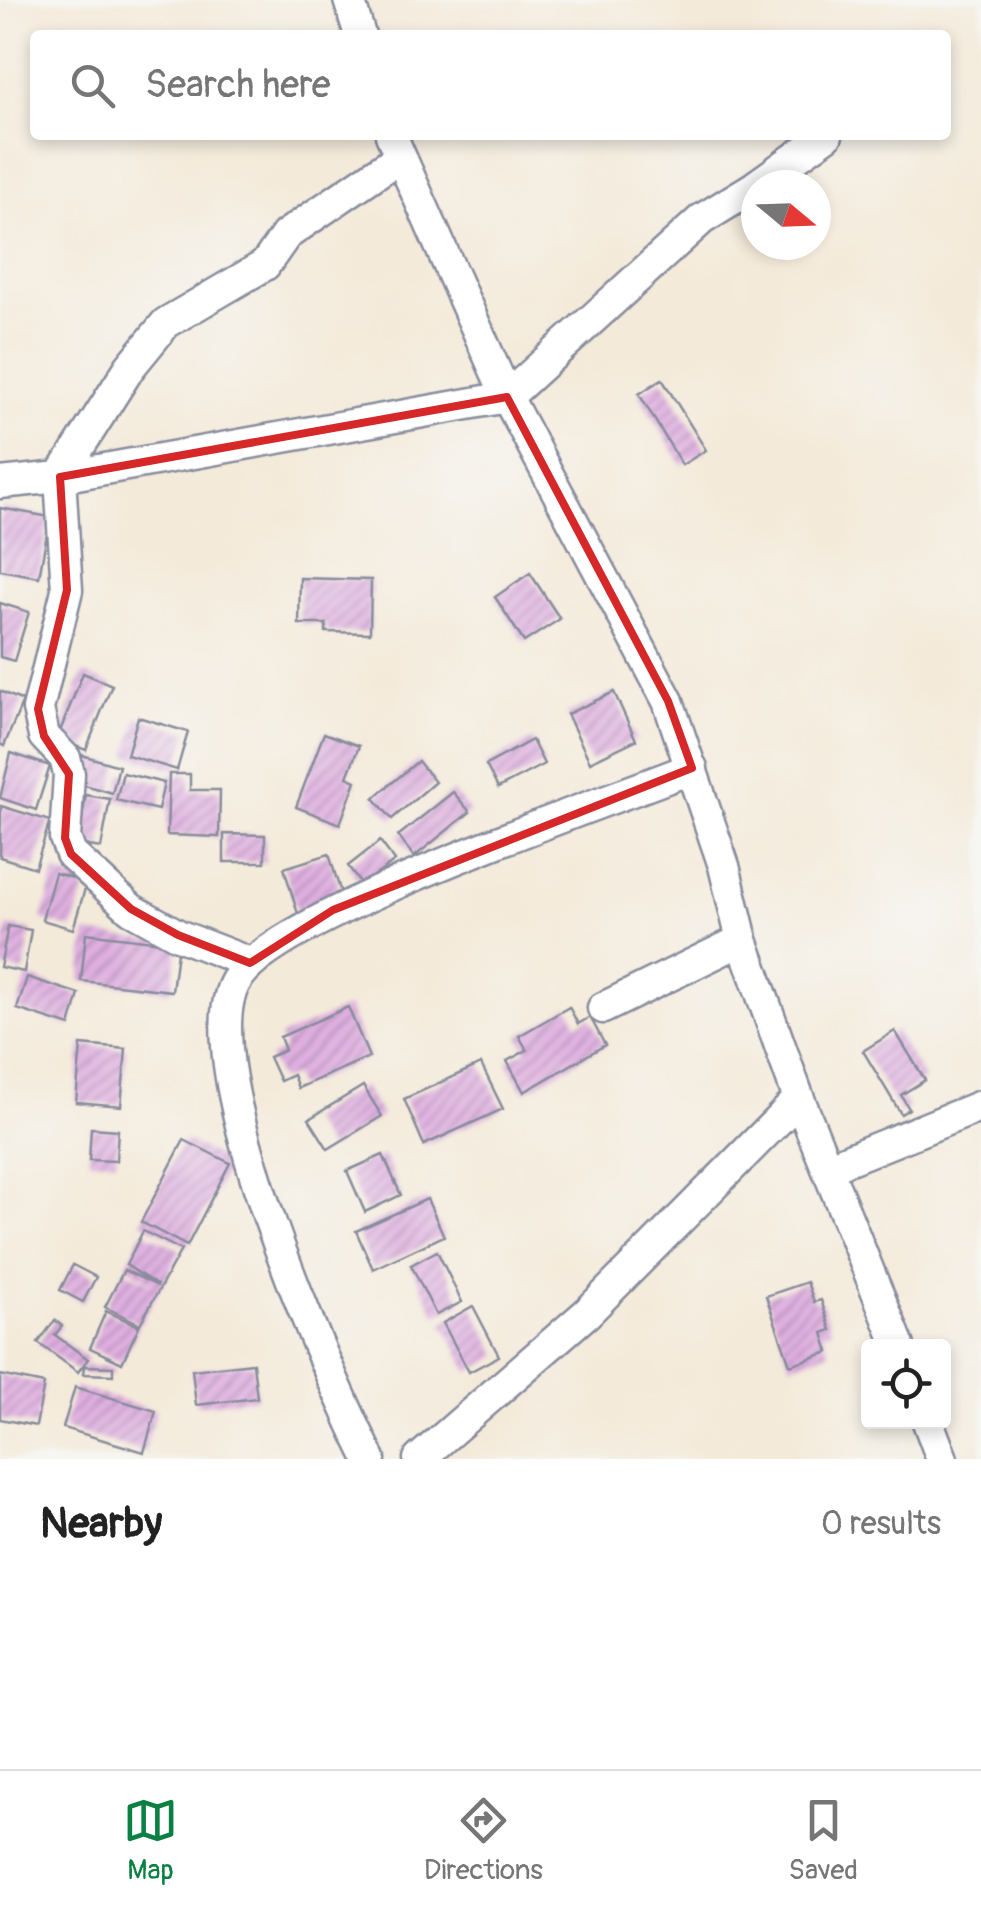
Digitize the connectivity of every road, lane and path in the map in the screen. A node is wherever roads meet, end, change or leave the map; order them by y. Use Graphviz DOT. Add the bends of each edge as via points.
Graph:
graph roads {
  1 [pos="349,0"];
  2 [pos="358,30"];
  3 [pos="821,140"];
  4 [pos="394,146"];
  5 [pos="778,170"];
  6 [pos="741,195"];
  7 [pos="507,397"];
  8 [pos="60,478"];
  9 [pos="0,483"];
  10 [pos="692,768"];
  11 [pos="742,940"];
  12 [pos="250,963"];
  13 [pos="603,1008"];
  14 [pos="799,1099"];
  15 [pos="981,1106"];
  16 [pos="826,1168"];
  17 [pos="896,1339"];
  18 [pos="931,1429"];
  19 [pos="370,1459"];
  20 [pos="419,1459"];
  21 [pos="942,1459"];
  1 -- 2 [label="street"];
  3 -- 5 [label="street"];
  4 -- 7 [label="street"];
  4 -- 8 [label="street" via="286,235 265,265 166,324 130,367"];
  6 -- 7 [label="street" via="702,220"];
  7 -- 8 [label="street"];
  7 -- 10 [label="street" via="668,700"];
  8 -- 9 [label="street"];
  8 -- 12 [label="street" via="66,590 38,708 44,736 65,758 69,774 65,838 71,854 131,909"];
  10 -- 11 [label="street"];
  10 -- 12 [label="street" via="334,910"];
  11 -- 13 [label="street"];
  11 -- 14 [label="street"];
  12 -- 19 [label="street" via="234,983 223,1024 242,1133"];
  14 -- 16 [label="street"];
  14 -- 20 [label="street" via="587,1312"];
  15 -- 16 [label="street"];
  16 -- 17 [label="street"];
  18 -- 21 [label="street"];
}
